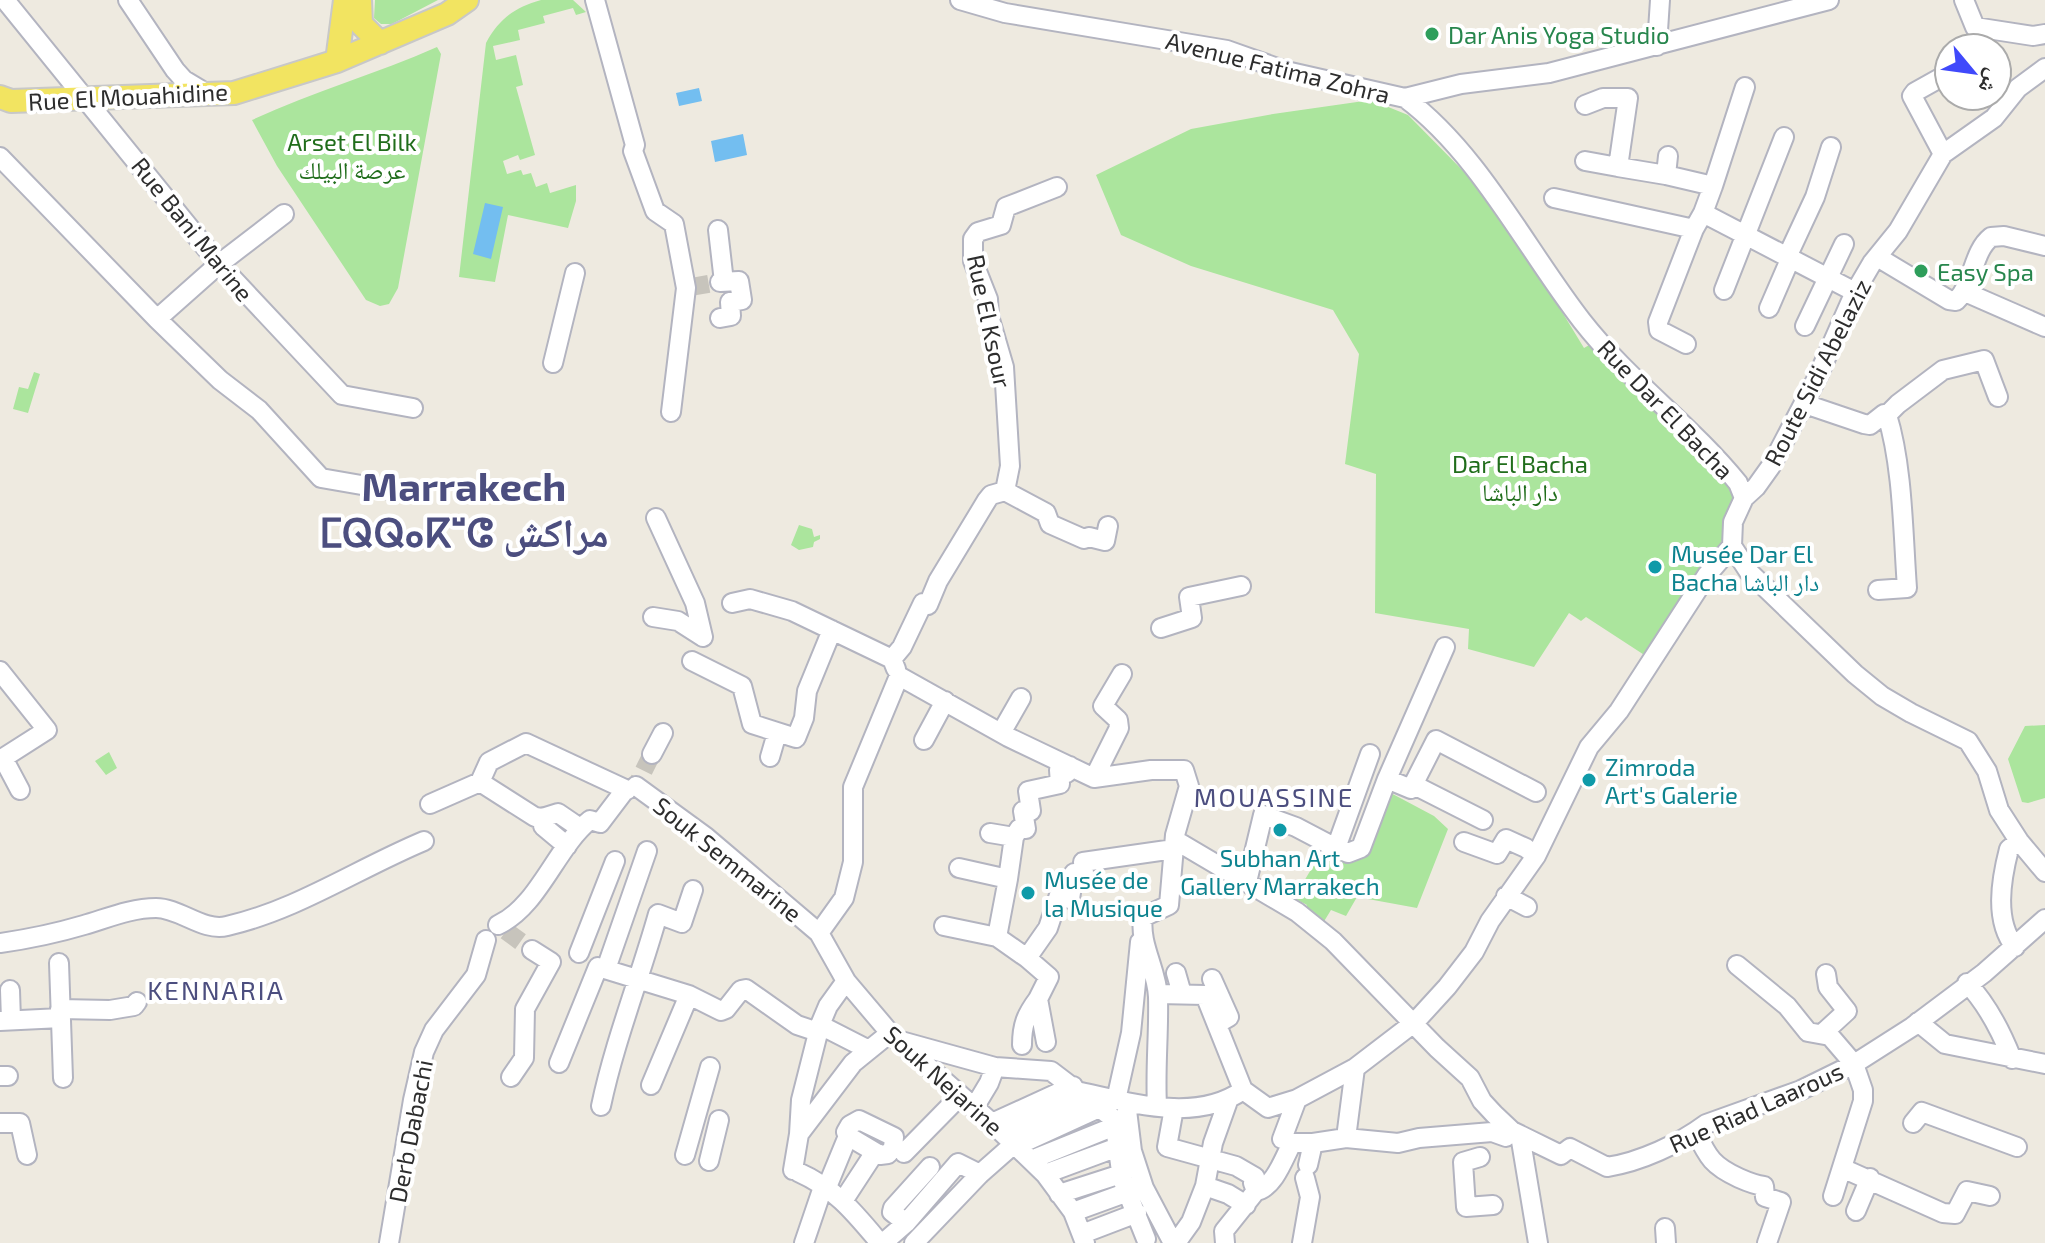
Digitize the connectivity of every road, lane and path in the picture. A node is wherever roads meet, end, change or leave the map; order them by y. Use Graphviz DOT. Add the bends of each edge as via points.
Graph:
graph roads {
  1 [pos="5,0"];
  2 [pos="128,0"];
  3 [pos="345,0"];
  4 [pos="360,0"];
  5 [pos="467,0"];
  6 [pos="595,0"];
  7 [pos="960,0"];
  8 [pos="1660,0"];
  9 [pos="1829,0"];
  10 [pos="1964,0"];
  11 [pos="1803,3"];
  12 [pos="1027,9"];
  13 [pos="1975,27"];
  14 [pos="1976,32"];
  15 [pos="2045,34"];
  16 [pos="380,43"];
  17 [pos="1657,46"];
  18 [pos="337,61"];
  19 [pos="2045,68"];
  20 [pos="1933,82"];
  21 [pos="1745,87"];
  22 [pos="2013,91"];
  23 [pos="209,95"];
  24 [pos="1405,98"];
  25 [pos="86,99"];
  26 [pos="4,101"];
  27 [pos="1585,105"];
  28 [pos="1996,112"];
  29 [pos="1784,137"];
  30 [pos="1831,147"];
  31 [pos="1943,154"];
  32 [pos="1668,156"];
  33 [pos="0,157"];
  34 [pos="1585,161"];
  35 [pos="1618,167"];
  36 [pos="1666,175"];
  37 [pos="1713,186"];
  38 [pos="1057,187"];
  39 [pos="1554,198"];
  40 [pos="284,214"];
  41 [pos="1699,221"];
  42 [pos="718,230"];
  43 [pos="1746,234"];
  44 [pos="1844,244"];
  45 [pos="2045,246"];
  46 [pos="1788,255"];
  47 [pos="1879,258"];
  48 [pos="219,264"];
  49 [pos="575,273"];
  50 [pos="1828,277"];
  51 [pos="1724,290"];
  52 [pos="1855,292"];
  53 [pos="1965,292"];
  54 [pos="1769,308"];
  55 [pos="720,318"];
  56 [pos="157,319"];
  57 [pos="1805,326"];
  58 [pos="2045,327"];
  59 [pos="1686,344"];
  60 [pos="553,363"];
  61 [pos="1998,397"];
  62 [pos="1805,404"];
  63 [pos="413,408"];
  64 [pos="671,412"];
  65 [pos="1887,415"];
  66 [pos="396,491"];
  67 [pos="1005,491"];
  68 [pos="1744,498"];
  69 [pos="656,518"];
  70 [pos="1108,526"];
  71 [pos="1732,546"];
  72 [pos="1241,586"];
  73 [pos="1878,590"];
  74 [pos="732,603"];
  75 [pos="653,617"];
  76 [pos="1161,628"];
  77 [pos="832,630"];
  78 [pos="1445,647"];
  79 [pos="692,661"];
  80 [pos="895,667"];
  81 [pos="0,671"];
  82 [pos="1122,674"];
  83 [pos="1021,698"];
  84 [pos="945,701"];
  85 [pos="663,733"];
  86 [pos="777,733"];
  87 [pos="1001,733"];
  88 [pos="924,740"];
  89 [pos="652,754"];
  90 [pos="1370,754"];
  91 [pos="770,757"];
  92 [pos="1,759"];
  93 [pos="1070,766"];
  94 [pos="1094,778"];
  95 [pos="1387,779"];
  96 [pos="480,782"];
  97 [pos="1414,785"];
  98 [pos="629,789"];
  99 [pos="20,790"];
  100 [pos="1536,792"];
  101 [pos="430,804"];
  102 [pos="542,818"];
  103 [pos="1483,820"];
  104 [pos="580,828"];
  105 [pos="990,833"];
  106 [pos="1014,837"];
  107 [pos="424,841"];
  108 [pos="2019,841"];
  109 [pos="1464,842"];
  110 [pos="1174,844"];
  111 [pos="567,846"];
  112 [pos="1336,848"];
  113 [pos="647,851"];
  114 [pos="1536,856"];
  115 [pos="615,861"];
  116 [pos="959,868"];
  117 [pos="2045,872"];
  118 [pos="1008,879"];
  119 [pos="1247,882"];
  120 [pos="693,890"];
  121 [pos="1506,896"];
  122 [pos="1527,907"];
  123 [pos="2045,919"];
  124 [pos="590,923"];
  125 [pos="944,926"];
  126 [pos="1141,931"];
  127 [pos="619,933"];
  128 [pos="819,933"];
  129 [pos="997,937"];
  130 [pos="0,943"];
  131 [pos="2015,947"];
  132 [pos="532,950"];
  133 [pos="579,953"];
  134 [pos="1027,958"];
  135 [pos="59,963"];
  136 [pos="1737,965"];
  137 [pos="606,969"];
  138 [pos="1176,973"];
  139 [pos="1826,974"];
  140 [pos="1212,979"];
  141 [pos="639,980"];
  142 [pos="846,981"];
  143 [pos="1967,983"];
  144 [pos="10,990"];
  145 [pos="1158,994"];
  146 [pos="689,995"];
  147 [pos="1038,999"];
  148 [pos="1181,1001"];
  149 [pos="137,1002"];
  150 [pos="60,1014"];
  151 [pos="6,1020"];
  152 [pos="1415,1022"];
  153 [pos="1918,1022"];
  154 [pos="1217,1024"];
  155 [pos="819,1028"];
  156 [pos="1823,1033"];
  157 [pos="894,1037"];
  158 [pos="1046,1042"];
  159 [pos="1022,1045"];
  160 [pos="867,1049"];
  161 [pos="951,1056"];
  162 [pos="1155,1059"];
  163 [pos="2012,1059"];
  164 [pos="559,1063"];
  165 [pos="1854,1064"];
  166 [pos="2045,1064"];
  167 [pos="710,1067"];
  168 [pos="995,1067"];
  169 [pos="1355,1068"];
  170 [pos="511,1077"];
  171 [pos="63,1078"];
  172 [pos="941,1079"];
  173 [pos="651,1085"];
  174 [pos="1236,1095"];
  175 [pos="1297,1099"];
  176 [pos="967,1102"];
  177 [pos="821,1103"];
  178 [pos="1105,1104"];
  179 [pos="601,1106"];
  180 [pos="1165,1107"];
  181 [pos="1050,1114"];
  182 [pos="719,1120"];
  183 [pos="0,1123"];
  184 [pos="1913,1123"];
  185 [pos="849,1130"];
  186 [pos="1696,1132"];
  187 [pos="1516,1133"];
  188 [pos="799,1134"];
  189 [pos="1007,1137"];
  190 [pos="1346,1138"];
  191 [pos="1292,1143"];
  192 [pos="1313,1143"];
  193 [pos="1064,1146"];
  194 [pos="1118,1147"];
  195 [pos="2017,1147"];
  196 [pos="891,1151"];
  197 [pos="27,1155"];
  198 [pos="685,1155"];
  199 [pos="1480,1157"];
  200 [pos="1211,1159"];
  201 [pos="1031,1160"];
  202 [pos="709,1161"];
  203 [pos="1842,1168"];
  204 [pos="937,1172"];
  205 [pos="980,1174"];
  206 [pos="1045,1174"];
  207 [pos="1121,1174"];
  208 [pos="1870,1178"];
  209 [pos="826,1185"];
  210 [pos="1205,1186"];
  211 [pos="1128,1192"];
  212 [pos="1059,1194"];
  213 [pos="1833,1196"];
  214 [pos="1990,1196"];
  215 [pos="1251,1198"];
  216 [pos="843,1201"];
  217 [pos="1493,1205"];
  218 [pos="1156,1211"];
  219 [pos="1856,1211"];
  220 [pos="1138,1216"];
  221 [pos="1080,1232"];
  222 [pos="1147,1242"];
  223 [pos="389,1243"];
  224 [pos="804,1243"];
  225 [pos="882,1243"];
  226 [pos="914,1243"];
  227 [pos="1174,1243"];
  228 [pos="1225,1243"];
  229 [pos="1302,1243"];
  230 [pos="1538,1243"];
  231 [pos="1767,1243"];
  1 -- 25 [label="street, Rue Bani Marine"];
  2 -- 23 [label="street" via="175,70"];
  3 -- 18 [label="main road"];
  4 -- 16 [label="main road" via="361,24"];
  5 -- 16 [label="main road, Rue El Mouahidine"];
  6 -- 64 [label="street" via="635,145 653,188 655,211 674,224 688,287"];
  7 -- 12 [label="street, Avenue Fatima Zohra"];
  8 -- 17 [label="street"];
  9 -- 11 [label="street, Avenue Fatima Zohra"];
  10 -- 13 [label="street"];
  11 -- 17 [label="street, Avenue Fatima Zohra"];
  12 -- 24 [label="street, Avenue Fatima Zohra" via="1227,50 1286,71"];
  13 -- 14 [label="street"];
  13 -- 15 [label="street"];
  16 -- 18 [label="main road, Rue El Mouahidine"];
  17 -- 24 [label="street, Avenue Fatima Zohra" via="1549,73 1439,87"];
  18 -- 23 [label="main road, Rue El Mouahidine" via="234,93"];
  19 -- 22 [label="street, Route Sidi Abelaziz"];
  20 -- 31 [label="street" via="1912,96"];
  21 -- 37 [label="street"];
  23 -- 25 [label="main road, Rue El Mouahidine"];
  24 -- 68 [label="street, Rue Dar El Bacha" via="1467,161 1583,322 1728,471"];
  25 -- 26 [label="main road, Rue El Mouahidine"];
  25 -- 48 [label="street, Rue Bani Marine"];
  27 -- 35 [label="street" via="1603,98 1628,98"];
  28 -- 31 [label="street, Route Sidi Abelaziz"];
  29 -- 43 [label="street"];
  30 -- 46 [label="street"];
  31 -- 47 [label="street, Route Sidi Abelaziz"];
  32 -- 36 [label="street"];
  33 -- 56 [label="street"];
  34 -- 35 [label="street"];
  35 -- 36 [label="street"];
  36 -- 37 [label="street"];
  37 -- 41 [label="street"];
  38 -- 67 [label="street, Rue El Ksour" via="1006,207 1001,225 980,231 973,239 973,261 1004,367 1010,466"];
  39 -- 41 [label="street"];
  40 -- 48 [label="street"];
  41 -- 43 [label="street"];
  41 -- 59 [label="street" via="1658,322 1659,330"];
  42 -- 55 [label="street" via="722,282 739,281 742,300 730,302 731,316"];
  43 -- 46 [label="street"];
  43 -- 51 [label="street"];
  44 -- 50 [label="street"];
  45 -- 53 [label="street" via="1991,237"];
  46 -- 50 [label="street"];
  46 -- 54 [label="street"];
  47 -- 52 [label="street, Route Sidi Abelaziz"];
  47 -- 53 [label="street" via="1949,300 1956,301"];
  48 -- 56 [label="street"];
  48 -- 63 [label="street, Rue Bani Marine" via="342,395"];
  49 -- 60 [label="street"];
  50 -- 52 [label="street"];
  50 -- 57 [label="street"];
  52 -- 62 [label="street, Route Sidi Abelaziz"];
  53 -- 58 [label="street"];
  56 -- 66 [label="street" via="259,410 321,478"];
  61 -- 65 [label="street" via="1984,360 1943,370"];
  62 -- 65 [label="street" via="1870,425"];
  62 -- 68 [label="street, Route Sidi Abelaziz" via="1771,466"];
  65 -- 73 [label="street" via="1907,588"];
  67 -- 70 [label="street" via="1046,513 1050,524 1084,539 1103,542"];
  67 -- 80 [label="street" via="989,497 928,605 923,603"];
  68 -- 71 [label="street, Rue Dar El Bacha" via="1733,522"];
  69 -- 75 [label="street" via="695,603 703,637 678,621"];
  71 -- 108 [label="street" via="1749,572 1855,674 1882,696 1968,741"];
  71 -- 114 [label="street, Rue Dar El Bacha" via="1589,747"];
  72 -- 76 [label="street" via="1189,597 1192,618"];
  74 -- 77 [label="street" via="750,599"];
  77 -- 80 [label="street"];
  77 -- 86 [label="street" via="807,691 796,738"];
  78 -- 95 [label="street"];
  79 -- 86 [label="street" via="742,686 752,724"];
  80 -- 84 [label="street"];
  80 -- 128 [label="street" via="853,787 853,862 844,898"];
  81 -- 92 [label="street" via="47,730"];
  82 -- 94 [label="street" via="1111,695 1098,697 1120,726"];
  83 -- 87 [label="street"];
  84 -- 87 [label="street"];
  84 -- 88 [label="street"];
  85 -- 89 [label="street"];
  86 -- 91 [label="street"];
  87 -- 93 [label="street"];
  90 -- 112 [label="street"];
  92 -- 99 [label="street"];
  93 -- 94 [label="street"];
  93 -- 106 [label="street" via="1067,773 1059,770 1060,784 1028,791 1031,811 1023,811 1026,829"];
  94 -- 110 [label="street" via="1184,770 1189,786"];
  95 -- 97 [label="street" via="1408,790"];
  95 -- 112 [label="street" via="1361,848 1348,853"];
  96 -- 98 [label="street, Souk Semmarine" via="489,762 526,743 569,755"];
  96 -- 101 [label="street"];
  96 -- 102 [label="street"];
  97 -- 100 [label="street" via="1436,740"];
  97 -- 103 [label="street"];
  98 -- 104 [label="street" via="600,823 590,820"];
  98 -- 128 [label="street, Souk Semmarine" via="706,837"];
  102 -- 104 [label="street" via="558,813"];
  102 -- 111 [label="street" via="543,826"];
  104 -- 111 [label="street"];
  105 -- 106 [label="street"];
  106 -- 118 [label="street"];
  107 -- 130 [label="street" via="280,911 222,928 155,908"];
  108 -- 117 [label="street"];
  108 -- 131 [label="street" via="2009,849 2002,882 2004,934"];
  109 -- 114 [label="street" via="1497,854 1506,839"];
  110 -- 119 [label="street"];
  110 -- 126 [label="street" via="1169,905 1143,917"];
  110 -- 134 [label="street" via="1083,862 1084,873 1074,873 1070,899 1059,895 1048,928"];
  111 -- 223 [label="street, Derb Dabachi" via="509,920 494,929 476,975 434,1030 424,1052"];
  112 -- 119 [label="street" via="1263,815"];
  113 -- 127 [label="street"];
  114 -- 121 [label="street, Rue Dar El Bacha"];
  115 -- 124 [label="street"];
  116 -- 118 [label="street"];
  118 -- 129 [label="street"];
  119 -- 152 [label="street" via="1333,941"];
  120 -- 141 [label="street" via="682,923 658,914"];
  121 -- 122 [label="street"];
  121 -- 152 [label="street, Rue Dar El Bacha" via="1474,952"];
  123 -- 131 [label="street, Rue Riad Laarous"];
  124 -- 127 [label="street"];
  124 -- 133 [label="street"];
  125 -- 129 [label="street"];
  126 -- 145 [label="street"];
  126 -- 178 [label="street" via="1131,1033"];
  127 -- 137 [label="street"];
  128 -- 142 [label="street, Souk Nejarine"];
  129 -- 134 [label="street"];
  131 -- 143 [label="street, Rue Riad Laarous"];
  132 -- 170 [label="street" via="551,962 525,1009 524,1058"];
  134 -- 147 [label="street" via="1049,977"];
  135 -- 150 [label="street"];
  136 -- 156 [label="street" via="1787,1006 1808,1032"];
  137 -- 141 [label="street"];
  137 -- 164 [label="street" via="596,968"];
  138 -- 148 [label="street"];
  139 -- 156 [label="street" via="1828,987 1847,1011"];
  140 -- 154 [label="street" via="1229,1017"];
  141 -- 146 [label="street"];
  141 -- 179 [label="street" via="612,1053"];
  142 -- 155 [label="street"];
  142 -- 157 [label="street, Souk Nejarine"];
  143 -- 153 [label="street, Rue Riad Laarous"];
  143 -- 163 [label="street" via="1996,1021"];
  144 -- 151 [label="street"];
  145 -- 148 [label="street"];
  145 -- 162 [label="street"];
  146 -- 155 [label="street" via="721,1011 746,989 797,1025"];
  146 -- 173 [label="street"];
  147 -- 158 [label="street"];
  147 -- 159 [label="street" via="1022,1026"];
  148 -- 154 [label="street" via="1205,995"];
  149 -- 150 [label="street"];
  150 -- 151 [label="street"];
  150 -- 171 [label="street"];
  152 -- 169 [label="street, Rue Dar El Bacha"];
  152 -- 187 [label="street"];
  153 -- 163 [label="street" via="1945,1044"];
  153 -- 165 [label="street, Rue Riad Laarous"];
  154 -- 174 [label="street"];
  155 -- 160 [label="street"];
  155 -- 188 [label="street" via="801,1100"];
  156 -- 165 [label="street"];
  157 -- 160 [label="street"];
  157 -- 161 [label="street"];
  157 -- 172 [label="street, Souk Nejarine"];
  160 -- 177 [label="street"];
  161 -- 168 [label="street"];
  161 -- 172 [label="street"];
  162 -- 178 [label="street"];
  162 -- 180 [label="street"];
  163 -- 166 [label="street"];
  165 -- 186 [label="street, Rue Riad Laarous"];
  165 -- 203 [label="street" via="1863,1101"];
  167 -- 198 [label="street"];
  168 -- 176 [label="street" via="989,1083"];
  168 -- 178 [label="street" via="1051,1071"];
  169 -- 175 [label="street, Rue Dar El Bacha"];
  169 -- 190 [label="street"];
  172 -- 176 [label="street, Souk Nejarine"];
  174 -- 175 [label="street" via="1268,1108"];
  174 -- 180 [label="street" via="1201,1107"];
  174 -- 200 [label="street"];
  175 -- 191 [label="street" via="1282,1139"];
  176 -- 189 [label="street, Souk Nejarine"];
  176 -- 196 [label="street"];
  177 -- 185 [label="street"];
  177 -- 188 [label="street"];
  178 -- 180 [label="street"];
  178 -- 181 [label="street"];
  178 -- 193 [label="street"];
  178 -- 194 [label="street"];
  178 -- 218 [label="street" via="1132,1151"];
  180 -- 200 [label="street" via="1167,1147"];
  181 -- 189 [label="street"];
  181 -- 189 [label="street"];
  181 -- 193 [label="street"];
  182 -- 202 [label="street"];
  183 -- 197 [label="street" via="20,1123"];
  184 -- 195 [label="street" via="1922,1112"];
  185 -- 196 [label="street" via="859,1120 891,1135 896,1139"];
  185 -- 209 [label="street"];
  186 -- 187 [label="street, Rue Riad Laarous" via="1607,1167 1570,1148 1561,1155"];
  186 -- 231 [label="street" via="1716,1167 1764,1186 1765,1197 1781,1202"];
  187 -- 190 [label="street" via="1398,1143"];
  187 -- 230 [label="street"];
  188 -- 209 [label="street" via="795,1171"];
  189 -- 201 [label="street, Souk Nejarine"];
  189 -- 205 [label="street"];
  190 -- 192 [label="street"];
  191 -- 192 [label="street"];
  191 -- 215 [label="street" via="1264,1190"];
  192 -- 229 [label="street"];
  193 -- 201 [label="street"];
  194 -- 206 [label="street"];
  194 -- 207 [label="street"];
  196 -- 204 [label="street"];
  196 -- 216 [label="street"];
  199 -- 217 [label="street" via="1463,1162 1466,1207"];
  200 -- 210 [label="street"];
  200 -- 215 [label="street" via="1255,1177"];
  201 -- 206 [label="street, Souk Nejarine"];
  203 -- 208 [label="street"];
  203 -- 213 [label="street"];
  204 -- 205 [label="street" via="958,1163"];
  204 -- 225 [label="street" via="906,1223"];
  205 -- 226 [label="street"];
  206 -- 212 [label="street, Souk Nejarine"];
  207 -- 211 [label="street"];
  207 -- 212 [label="street"];
  208 -- 214 [label="street" via="1948,1214 1955,1214 1967,1191"];
  208 -- 219 [label="street"];
  209 -- 216 [label="street"];
  209 -- 224 [label="street"];
  210 -- 215 [label="street"];
  210 -- 227 [label="street" via="1191,1222"];
  211 -- 220 [label="street"];
  211 -- 221 [label="street"];
  212 -- 221 [label="street, Souk Nejarine"];
  215 -- 228 [label="street" via="1224,1231"];
  216 -- 225 [label="street"];
  218 -- 220 [label="street"];
  218 -- 227 [label="street"];
  220 -- 221 [label="street"];
  220 -- 222 [label="street"];
}
